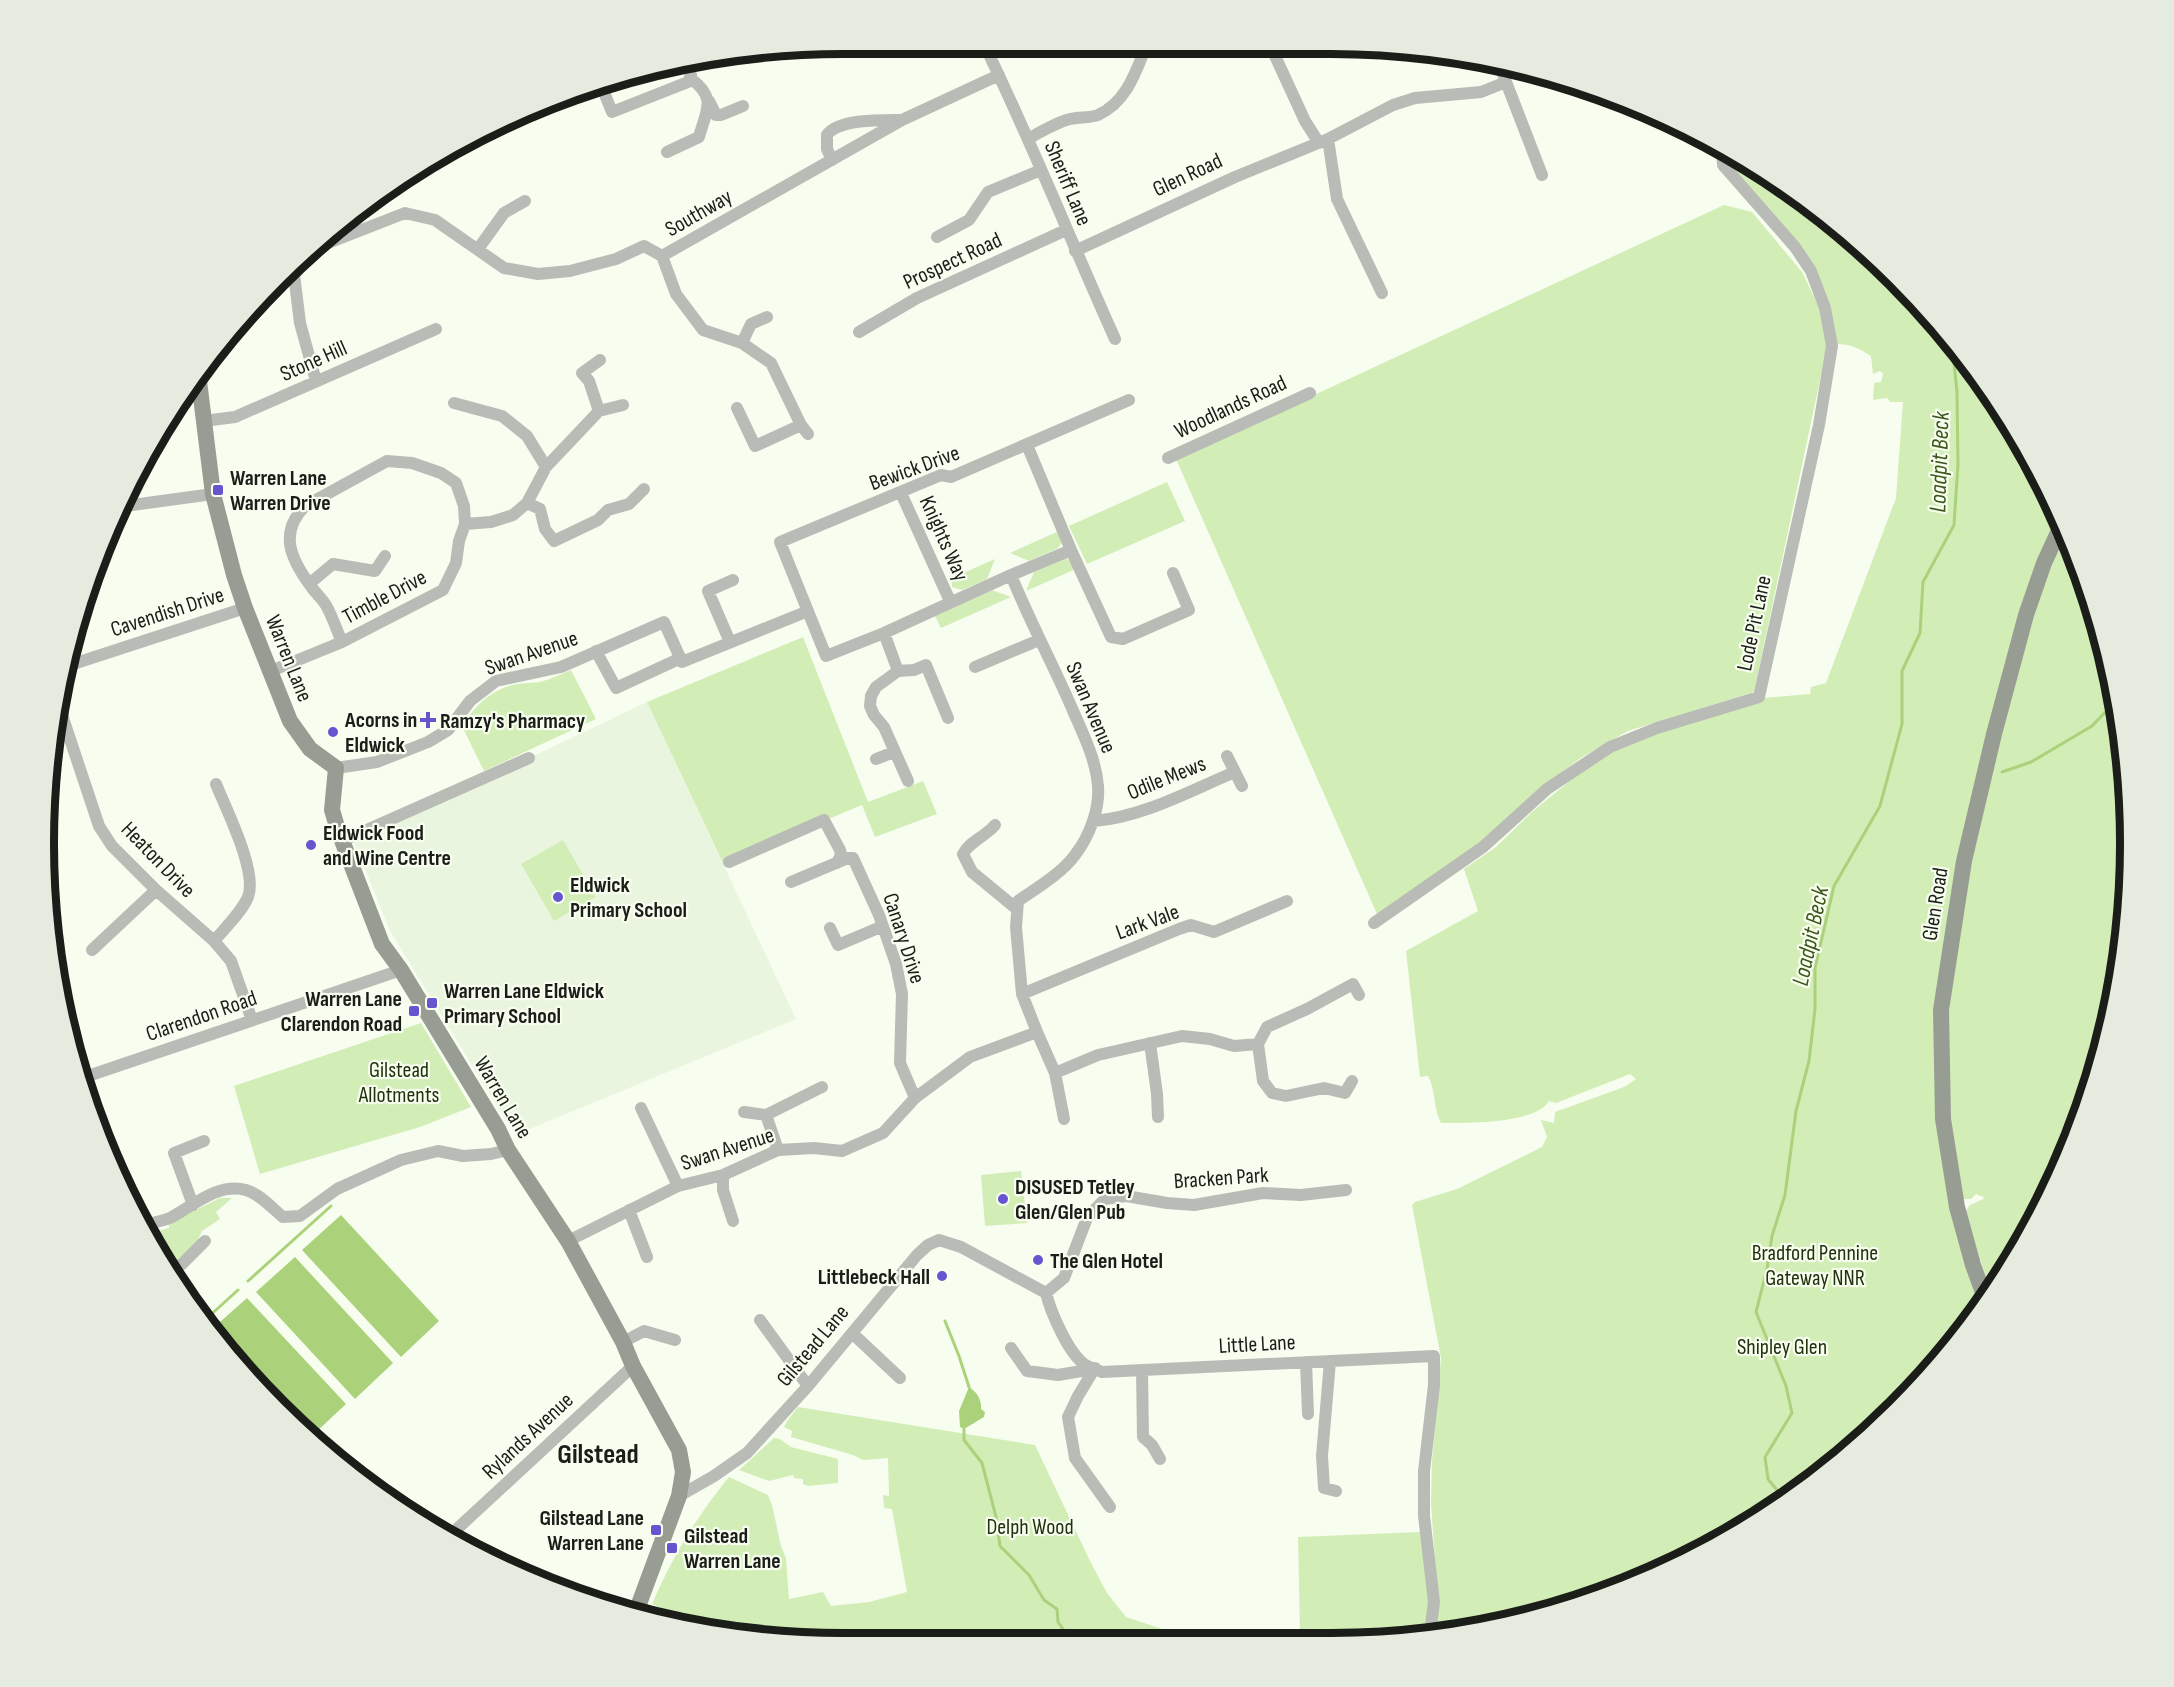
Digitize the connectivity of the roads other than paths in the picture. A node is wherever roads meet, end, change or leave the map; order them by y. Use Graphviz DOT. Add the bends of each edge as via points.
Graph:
graph roads {
  1 [pos="989,54"];
  2 [pos="1144,54"];
  3 [pos="1274,54"];
  4 [pos="688,69"];
  5 [pos="1502,73"];
  6 [pos="999,75"];
  7 [pos="690,78"];
  8 [pos="1506,82"];
  9 [pos="604,92"];
  10 [pos="709,101"];
  11 [pos="743,106"];
  12 [pos="902,120"];
  13 [pos="1028,139"];
  14 [pos="1324,141"];
  15 [pos="667,152"];
  16 [pos="1723,159"];
  17 [pos="832,160"];
  18 [pos="1041,170"];
  19 [pos="1542,175"];
  20 [pos="525,201"];
  21 [pos="1066,230"];
  22 [pos="937,237"];
  23 [pos="334,241"];
  24 [pos="478,249"];
  25 [pos="1075,251"];
  26 [pos="662,256"];
  27 [pos="294,276"];
  28 [pos="1382,293"];
  29 [pos="767,317"];
  30 [pos="436,329"];
  31 [pos="859,332"];
  32 [pos="1115,339"];
  33 [pos="742,343"];
  34 [pos="600,360"];
  35 [pos="316,381"];
  36 [pos="200,387"];
  37 [pos="1310,393"];
  38 [pos="1130,400"];
  39 [pos="454,403"];
  40 [pos="623,405"];
  41 [pos="737,408"];
  42 [pos="598,411"];
  43 [pos="204,421"];
  44 [pos="1027,445"];
  45 [pos="1168,458"];
  46 [pos="546,467"];
  47 [pos="644,489"];
  48 [pos="901,493"];
  49 [pos="213,494"];
  50 [pos="527,503"];
  51 [pos="130,505"];
  52 [pos="465,524"];
  53 [pos="2057,534"];
  54 [pos="1071,550"];
  55 [pos="385,556"];
  56 [pos="1173,573"];
  57 [pos="1011,576"];
  58 [pos="733,580"];
  59 [pos="309,584"];
  60 [pos="950,601"];
  61 [pos="245,608"];
  62 [pos="808,611"];
  63 [pos="884,633"];
  64 [pos="1039,640"];
  65 [pos="342,642"];
  66 [pos="730,642"];
  67 [pos="596,651"];
  68 [pos="681,658"];
  69 [pos="75,663"];
  70 [pos="975,667"];
  71 [pos="898,671"];
  72 [pos="271,672"];
  73 [pos="948,718"];
  74 [pos="64,721"];
  75 [pos="894,752"];
  76 [pos="1227,756"];
  77 [pos="529,758"];
  78 [pos="876,759"];
  79 [pos="336,768"];
  80 [pos="1235,772"];
  81 [pos="908,781"];
  82 [pos="216,784"];
  83 [pos="1242,786"];
  84 [pos="1094,821"];
  85 [pos="995,825"];
  86 [pos="342,841"];
  87 [pos="729,862"];
  88 [pos="837,863"];
  89 [pos="791,882"];
  90 [pos="156,890"];
  91 [pos="1287,901"];
  92 [pos="1017,909"];
  93 [pos="1374,923"];
  94 [pos="883,926"];
  95 [pos="830,928"];
  96 [pos="214,941"];
  97 [pos="92,950"];
  98 [pos="401,970"];
  99 [pos="1022,994"];
  100 [pos="1359,995"];
  101 [pos="252,1020"];
  102 [pos="1037,1032"];
  103 [pos="1150,1043"];
  104 [pos="1258,1044"];
  105 [pos="1055,1073"];
  106 [pos="89,1075"];
  107 [pos="1352,1081"];
  108 [pos="822,1087"];
  109 [pos="915,1098"];
  110 [pos="641,1108"];
  111 [pos="744,1112"];
  112 [pos="766,1115"];
  113 [pos="1158,1117"];
  114 [pos="1064,1119"];
  115 [pos="204,1141"];
  116 [pos="508,1150"];
  117 [pos="778,1150"];
  118 [pos="723,1176"];
  119 [pos="678,1186"];
  120 [pos="1346,1190"];
  121 [pos="193,1205"];
  122 [pos="629,1210"];
  123 [pos="733,1221"];
  124 [pos="152,1223"];
  125 [pos="205,1241"];
  126 [pos="568,1241"];
  127 [pos="647,1257"];
  128 [pos="177,1266"];
  129 [pos="1982,1289"];
  130 [pos="1046,1293"];
  131 [pos="760,1320"];
  132 [pos="852,1333"];
  133 [pos="675,1340"];
  134 [pos="623,1342"];
  135 [pos="1011,1348"];
  136 [pos="1330,1361"];
  137 [pos="1306,1362"];
  138 [pos="633,1366"];
  139 [pos="1089,1366"];
  140 [pos="1142,1370"];
  141 [pos="900,1378"];
  142 [pos="808,1386"];
  143 [pos="1308,1414"];
  144 [pos="1160,1459"];
  145 [pos="1336,1491"];
  146 [pos="679,1496"];
  147 [pos="1110,1507"];
  148 [pos="456,1531"];
  149 [pos="638,1606"];
  150 [pos="1431,1626"];
  1 -- 6 [label="street, Sheriff Lane"];
  2 -- 13 [label="street" via="1131,83 1110,108 1096,116 1055,124"];
  3 -- 14 [label="street" via="1305,121"];
  4 -- 7 [label="street"];
  5 -- 8 [label="street"];
  6 -- 12 [label="street, Southway"];
  6 -- 13 [label="street, Sheriff Lane"];
  7 -- 9 [label="street" via="612,112"];
  7 -- 10 [label="street" via="704,89"];
  8 -- 14 [label="street, Glen Road" via="1481,92 1415,98 1393,105"];
  8 -- 19 [label="street"];
  10 -- 11 [label="street" via="716,115"];
  10 -- 15 [label="street" via="699,137"];
  12 -- 17 [label="street, Southway"];
  12 -- 17 [label="street, Southway" via="836,126 826,142"];
  13 -- 18 [label="street, Sheriff Lane"];
  14 -- 25 [label="street, Glen Road" via="1235,177"];
  14 -- 28 [label="street" via="1337,199"];
  16 -- 93 [label="street, Lode Pit Lane" via="1723,165 1795,247 1811,271 1825,308 1832,346 1819,424 1759,697 1657,728 1610,747 1547,789 1483,847"];
  17 -- 26 [label="street, Southway"];
  18 -- 21 [label="street, Sheriff Lane"];
  18 -- 22 [label="street" via="988,192 969,219"];
  20 -- 24 [label="street" via="504,213"];
  21 -- 25 [label="street, Sheriff Lane"];
  21 -- 31 [label="street, Prospect Road" via="917,297"];
  23 -- 24 [label="street, Southway" via="405,213 435,220"];
  24 -- 26 [label="street, Southway" via="504,268 538,274 570,271 616,259 644,246"];
  25 -- 32 [label="street, Sheriff Lane"];
  26 -- 33 [label="street" via="676,294 703,330"];
  27 -- 35 [label="street" via="300,323"];
  29 -- 33 [label="street" via="751,324"];
  30 -- 35 [label="street, Stone Hill"];
  33 -- 41 [label="street" via="771,363 804,429 755,446"];
  34 -- 42 [label="street" via="582,372 589,381"];
  35 -- 43 [label="street, Stone Hill" via="236,417"];
  36 -- 43 [label="street, Warren Lane"];
  37 -- 45 [label="street, Woodlands Road"];
  38 -- 44 [label="street, Bewick Drive"];
  39 -- 46 [label="street" via="502,416 527,436"];
  40 -- 42 [label="street"];
  42 -- 46 [label="street"];
  43 -- 49 [label="street, Warren Lane"];
  44 -- 48 [label="street, Bewick Drive"];
  44 -- 54 [label="street"];
  46 -- 50 [label="street"];
  47 -- 50 [label="street" via="629,504 608,510 598,520 554,541 545,529 540,509"];
  48 -- 60 [label="street, Knights Way"];
  48 -- 62 [label="street, Bewick Drive" via="780,542"];
  49 -- 51 [label="street"];
  49 -- 61 [label="street, Warren Lane"];
  50 -- 52 [label="street" via="513,515"];
  52 -- 59 [label="street, Timble Drive" via="456,483 412,463 387,462 297,514 290,526 289,539 295,563"];
  52 -- 65 [label="street, Timble Drive" via="456,563 443,590"];
  53 -- 129 [label="street, Glen Road" via="2026,615 1994,734 1964,861 1941,1010 1943,1119 1957,1207"];
  54 -- 56 [label="street" via="1111,637 1123,639 1189,610"];
  54 -- 57 [label="street"];
  55 -- 59 [label="street" via="375,571 333,564"];
  57 -- 60 [label="street"];
  57 -- 64 [label="street, Swan Avenue"];
  58 -- 66 [label="street" via="708,591"];
  59 -- 65 [label="street, Timble Drive" via="327,606"];
  60 -- 63 [label="street"];
  61 -- 69 [label="street, Cavendish Drive"];
  61 -- 72 [label="street, Warren Lane"];
  62 -- 63 [label="street" via="826,656"];
  62 -- 66 [label="street"];
  63 -- 71 [label="street"];
  64 -- 70 [label="street"];
  64 -- 84 [label="street, Swan Avenue" via="1093,757 1098,788"];
  65 -- 72 [label="street, Timble Drive"];
  66 -- 68 [label="street" via="682,662"];
  67 -- 68 [label="street" via="616,688"];
  67 -- 68 [label="street, Swan Avenue" via="664,622"];
  67 -- 79 [label="street, Swan Avenue" via="561,667 491,684 470,701 448,730 428,742 377,762"];
  71 -- 73 [label="street" via="926,665"];
  71 -- 75 [label="street" via="876,687 870,706"];
  72 -- 79 [label="street, Warren Lane" via="290,721 310,749"];
  74 -- 90 [label="street, Heaton Drive" via="99,826 112,846"];
  75 -- 78 [label="street"];
  75 -- 81 [label="street"];
  76 -- 80 [label="street, Odile Mews"];
  77 -- 86 [label="street"];
  79 -- 86 [label="street, Warren Lane" via="332,810"];
  80 -- 83 [label="street"];
  80 -- 84 [label="street, Odile Mews" via="1137,813"];
  82 -- 96 [label="street" via="249,867 250,889 247,900"];
  84 -- 92 [label="street, Swan Avenue" via="1075,855 1018,900"];
  85 -- 92 [label="street" via="963,854 972,872"];
  86 -- 98 [label="street, Warren Lane" via="382,944"];
  87 -- 88 [label="street" via="824,820 840,850"];
  88 -- 89 [label="street"];
  88 -- 94 [label="street, Canary Drive" via="853,858"];
  90 -- 96 [label="street, Heaton Drive"];
  90 -- 97 [label="street"];
  91 -- 99 [label="street, Lark Vale" via="1214,932 1191,925 1179,929"];
  92 -- 99 [label="street"];
  94 -- 95 [label="street" via="838,945"];
  94 -- 109 [label="street, Canary Drive" via="902,994 900,1064"];
  96 -- 101 [label="street, Heaton Drive" via="231,961"];
  98 -- 101 [label="street, Clarendon Road"];
  98 -- 116 [label="street, Warren Lane"];
  99 -- 102 [label="street"];
  100 -- 104 [label="street" via="1353,984 1267,1027"];
  101 -- 106 [label="street, Clarendon Road"];
  102 -- 105 [label="street"];
  102 -- 109 [label="street, Swan Avenue" via="970,1057"];
  103 -- 104 [label="street" via="1182,1036 1234,1046"];
  103 -- 105 [label="street" via="1098,1055"];
  103 -- 113 [label="street"];
  104 -- 107 [label="street" via="1263,1081 1272,1093 1286,1096 1324,1088 1349,1096"];
  105 -- 114 [label="street"];
  108 -- 112 [label="street"];
  109 -- 117 [label="street, Swan Avenue" via="883,1133 842,1151"];
  110 -- 119 [label="street"];
  111 -- 112 [label="street"];
  112 -- 117 [label="street"];
  115 -- 121 [label="street" via="174,1153"];
  116 -- 121 [label="street" via="463,1156 438,1151 401,1160 338,1189 300,1216 283,1217 245,1190 222,1190"];
  116 -- 126 [label="street, Warren Lane"];
  117 -- 118 [label="street, Swan Avenue"];
  118 -- 119 [label="street, Swan Avenue"];
  118 -- 123 [label="street" via="723,1190"];
  119 -- 122 [label="street, Swan Avenue"];
  120 -- 130 [label="street, Bracken Park" via="1301,1195 1263,1193 1194,1205 1126,1196 1105,1199 1087,1218 1064,1278"];
  121 -- 124 [label="street"];
  122 -- 126 [label="street, Swan Avenue"];
  122 -- 127 [label="street"];
  125 -- 128 [label="street"];
  126 -- 134 [label="street, Warren Lane"];
  130 -- 132 [label="street, Gilstead Lane" via="961,1247 939,1240 917,1255"];
  130 -- 139 [label="street" via="1066,1342"];
  131 -- 142 [label="street"];
  132 -- 141 [label="street"];
  132 -- 142 [label="street, Gilstead Lane"];
  133 -- 134 [label="street" via="644,1331"];
  134 -- 138 [label="street, Warren Lane"];
  135 -- 139 [label="street, Little Lane" via="1027,1371 1058,1375"];
  136 -- 137 [label="street, Little Lane"];
  136 -- 145 [label="street" via="1322,1456 1324,1488"];
  136 -- 150 [label="street, Little Lane" via="1434,1356 1424,1471 1424,1516 1434,1602"];
  137 -- 140 [label="street, Little Lane"];
  137 -- 143 [label="street"];
  138 -- 146 [label="street, Warren Lane" via="679,1450 683,1472"];
  138 -- 148 [label="street, Rylands Avenue"];
  139 -- 140 [label="street, Little Lane" via="1102,1372"];
  139 -- 147 [label="street" via="1068,1417 1075,1458"];
  140 -- 144 [label="street" via="1143,1437"];
  142 -- 146 [label="street, Gilstead Lane" via="747,1452"];
  146 -- 149 [label="street"];
}
